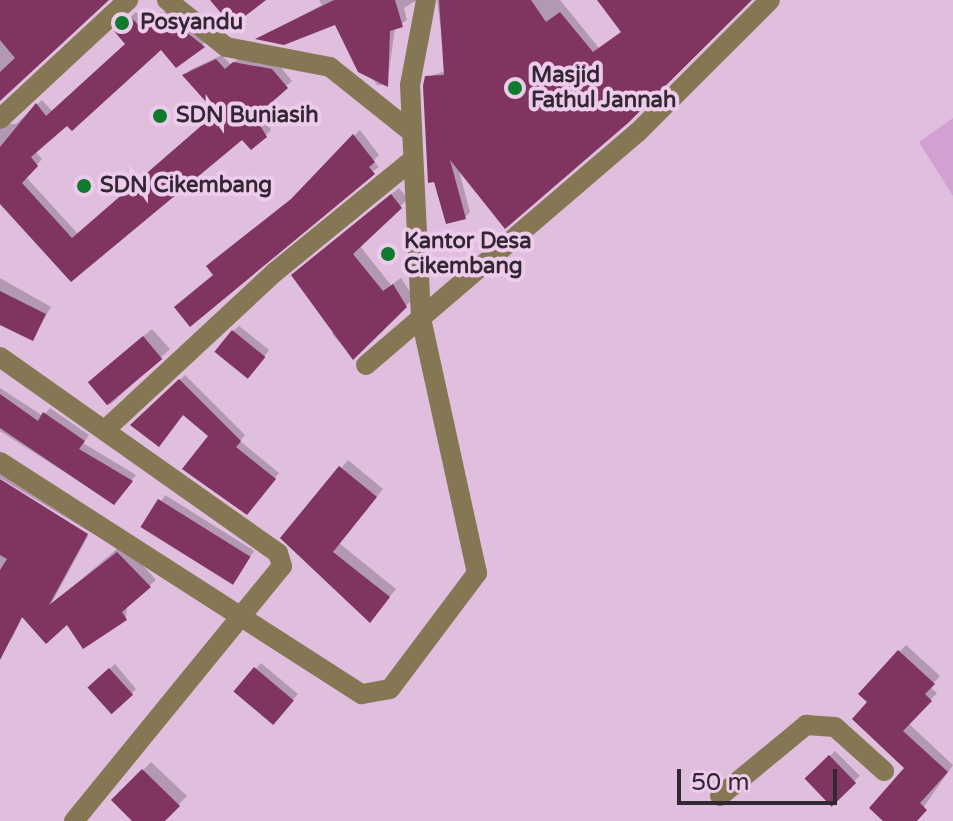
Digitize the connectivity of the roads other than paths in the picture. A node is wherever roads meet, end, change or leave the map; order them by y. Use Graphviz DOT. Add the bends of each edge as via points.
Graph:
graph roads {
  1 [pos="128,0"];
  2 [pos="167,0"];
  3 [pos="426,0"];
  4 [pos="770,0"];
  5 [pos="0,119"];
  6 [pos="409,130"];
  7 [pos="410,162"];
  8 [pos="421,318"];
  9 [pos="0,357"];
  10 [pos="366,365"];
  11 [pos="106,429"];
  12 [pos="0,462"];
  13 [pos="246,613"];
  14 [pos="884,771"];
  15 [pos="720,796"];
  16 [pos="74,821"];
  1 -- 5 [label="street"];
  2 -- 6 [label="street" via="226,47 330,67"];
  3 -- 6 [label="street"];
  4 -- 8 [label="street" via="637,133"];
  6 -- 7 [label="street"];
  7 -- 8 [label="street"];
  7 -- 11 [label="street" via="275,272"];
  8 -- 10 [label="street"];
  8 -- 13 [label="street" via="477,573 390,689 376,697 309,663"];
  9 -- 11 [label="street"];
  11 -- 13 [label="street" via="278,553 282,566"];
  12 -- 13 [label="street"];
  13 -- 16 [label="street"];
  14 -- 15 [label="street" via="835,727 806,725"];
}
